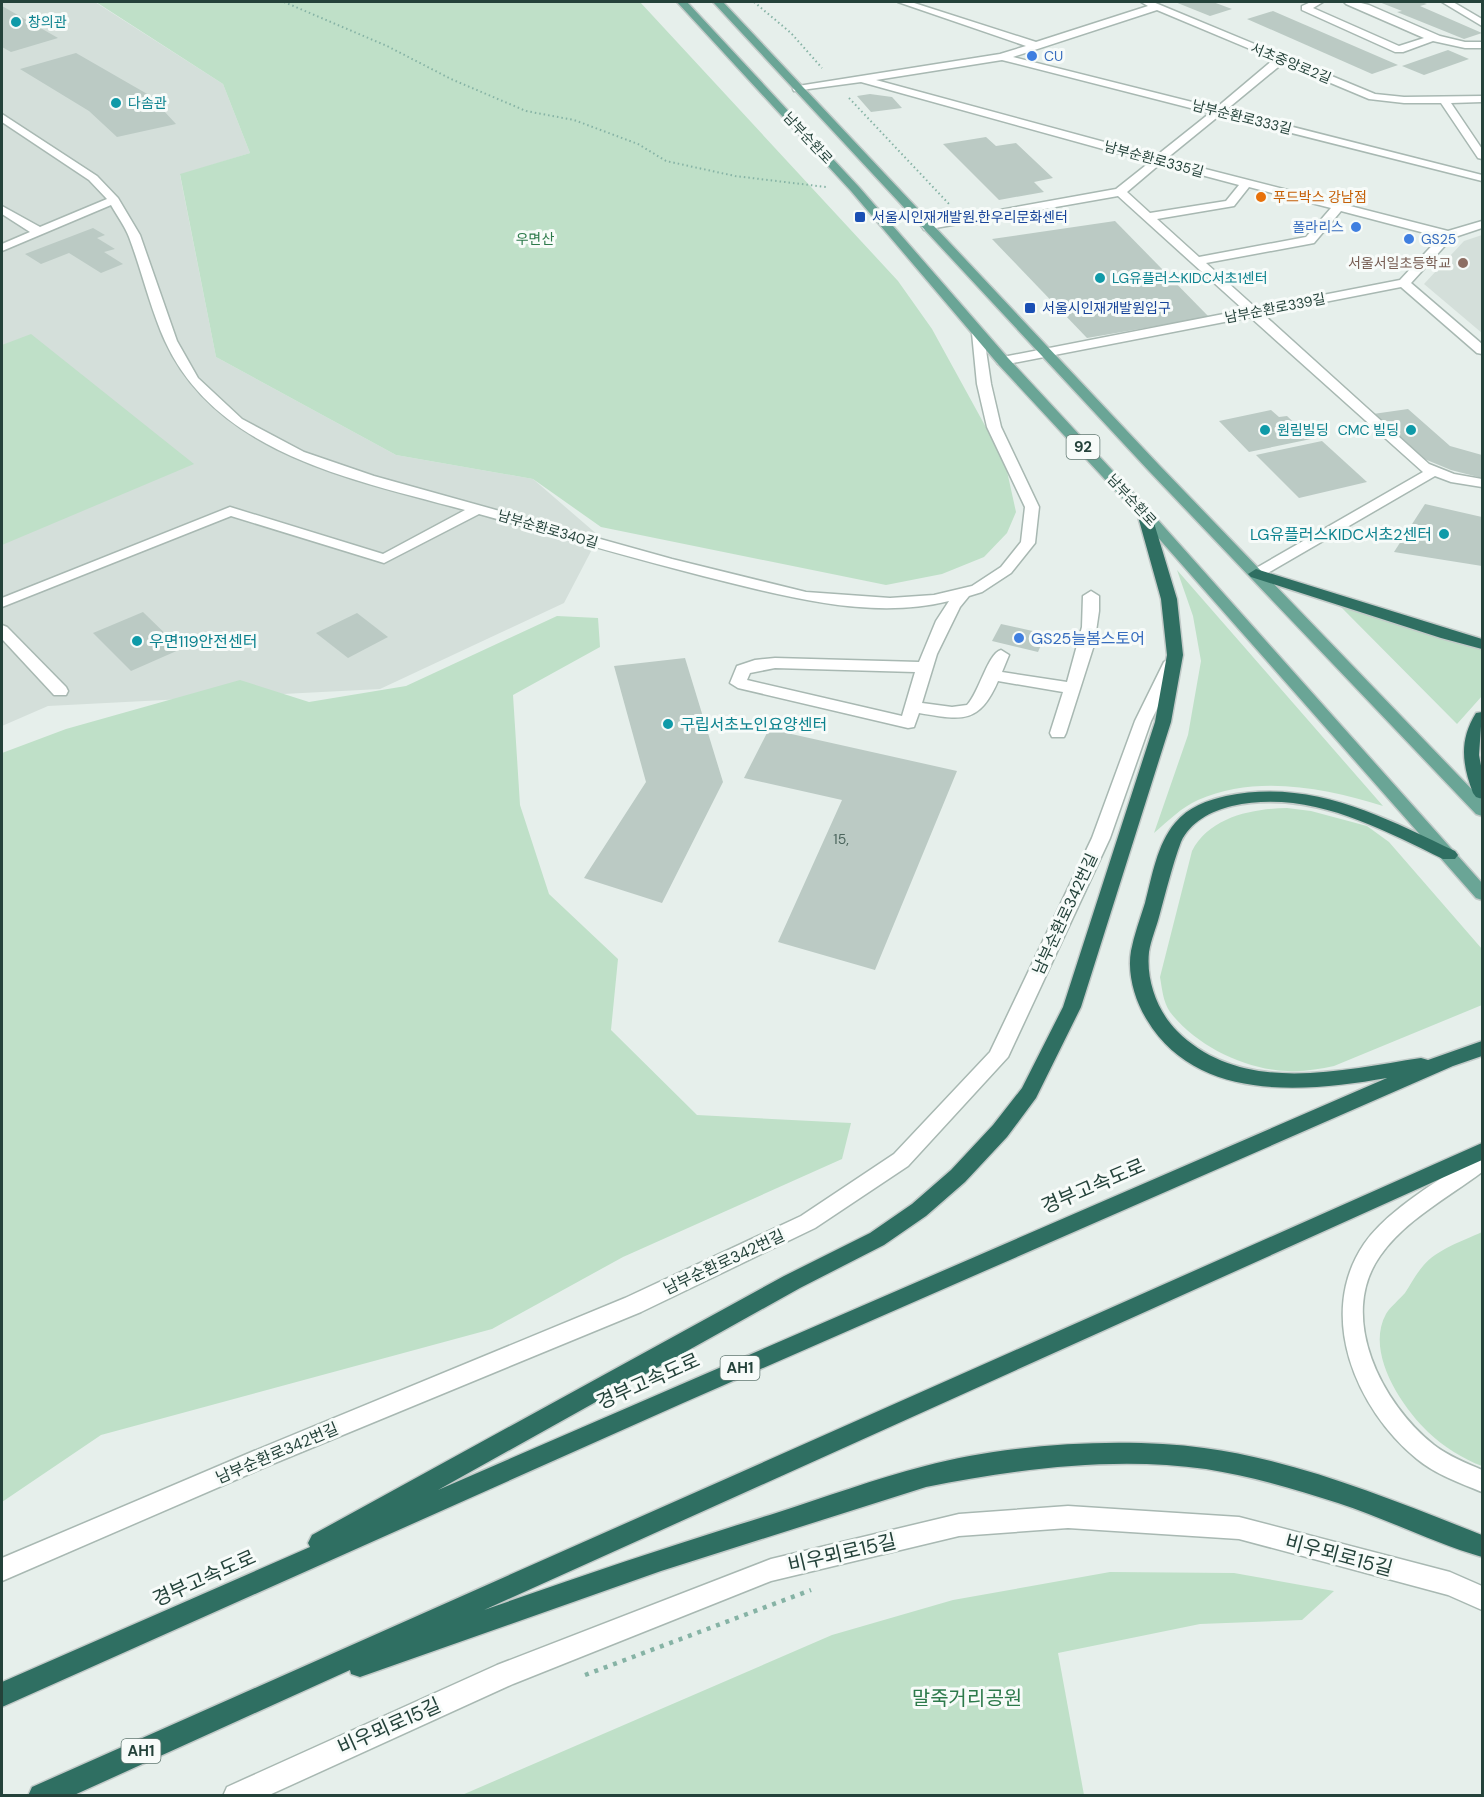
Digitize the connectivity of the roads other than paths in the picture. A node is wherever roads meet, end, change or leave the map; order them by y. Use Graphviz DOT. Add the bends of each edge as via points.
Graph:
graph roads {
  1 [pos="681,2"];
  2 [pos="718,2"];
  3 [pos="903,2"];
  4 [pos="1144,2"];
  5 [pos="1318,2"];
  6 [pos="1349,2"];
  7 [pos="1447,2"];
  8 [pos="1156,7"];
  9 [pos="1482,23"];
  10 [pos="1435,37"];
  11 [pos="1034,45"];
  12 [pos="1482,45"];
  13 [pos="1002,57"];
  14 [pos="1281,59"];
  15 [pos="861,79"];
  16 [pos="798,89"];
  17 [pos="1482,99"];
  18 [pos="1444,100"];
  19 [pos="1216,111"];
  20 [pos="2,117"];
  21 [pos="1481,153"];
  22 [pos="1160,161"];
  23 [pos="1482,178"];
  24 [pos="1246,183"];
  25 [pos="1120,192"];
  26 [pos="114,200"];
  27 [pos="1338,207"];
  28 [pos="2,209"];
  29 [pos="1148,217"];
  30 [pos="1482,224"];
  31 [pos="928,227"];
  32 [pos="39,232"];
  33 [pos="1448,235"];
  34 [pos="2,248"];
  35 [pos="1199,261"];
  36 [pos="1404,283"];
  37 [pos="1256,312"];
  38 [pos="978,333"];
  39 [pos="1482,350"];
  40 [pos="1047,354"];
  41 [pos="1003,361"];
  42 [pos="1434,471"];
  43 [pos="1482,483"];
  44 [pos="478,509"];
  45 [pos="1144,513"];
  46 [pos="1256,574"];
  47 [pos="964,592"];
  48 [pos="1091,596"];
  49 [pos="2,603"];
  50 [pos="2,630"];
  51 [pos="1482,644"];
  52 [pos="1001,655"];
  53 [pos="1175,655"];
  54 [pos="926,667"];
  55 [pos="992,675"];
  56 [pos="1071,688"];
  57 [pos="60,691"];
  58 [pos="913,707"];
  59 [pos="1482,717"];
  60 [pos="1058,733"];
  61 [pos="1482,793"];
  62 [pos="1482,810"];
  63 [pos="1449,855"];
  64 [pos="1482,894"];
  65 [pos="1482,1048"];
  66 [pos="1446,1061"];
  67 [pos="1482,1151"];
  68 [pos="1482,1161"];
  69 [pos="1482,1480"];
  70 [pos="1482,1546"];
  71 [pos="2,1570"];
  72 [pos="1482,1598"];
  73 [pos="211,1604"];
  74 [pos="2,1695"];
  75 [pos="242,1706"];
  76 [pos="41,1796"];
  77 [pos="237,1796"];
  1 -- 38 [label="main road, 남부순환로 / 92" via="855,189"];
  2 -- 16 [label="main road, 남부순환로 / 92"];
  3 -- 11 [label="street"];
  4 -- 8 [label="street, 서초중앙로2길"];
  5 -- 10 [label="street" via="1305,8 1399,50"];
  6 -- 10 [label="street"];
  7 -- 9 [label="street"];
  8 -- 11 [label="street, 남부순환로333길"];
  8 -- 14 [label="street, 서초중앙로2길"];
  10 -- 12 [label="street" via="1464,46"];
  11 -- 13 [label="street, 남부순환로333길"];
  13 -- 15 [label="street, 남부순환로333길"];
  13 -- 19 [label="street, 남부순환로333길"];
  14 -- 18 [label="street, 서초중앙로2길" via="1373,97"];
  14 -- 19 [label="street"];
  15 -- 16 [label="street, 남부순환로333길"];
  15 -- 22 [label="street, 남부순환로335길"];
  16 -- 31 [label="main road, 남부순환로 / 92"];
  17 -- 18 [label="street, 서초중앙로2길"];
  18 -- 21 [label="street"];
  19 -- 22 [label="street"];
  19 -- 23 [label="street, 남부순환로333길"];
  20 -- 26 [label="street, 남부순환로340길" via="93,178"];
  22 -- 24 [label="street, 남부순환로335길"];
  22 -- 25 [label="street"];
  24 -- 27 [label="street, 남부순환로335길"];
  24 -- 29 [label="street" via="1230,204"];
  25 -- 29 [label="street"];
  25 -- 31 [label="street"];
  26 -- 32 [label="street"];
  26 -- 44 [label="street, 남부순환로340길" via="134,235 171,341 194,380 237,422 299,455"];
  27 -- 33 [label="street, 남부순환로335길"];
  27 -- 35 [label="street" via="1310,240"];
  28 -- 32 [label="street"];
  29 -- 35 [label="street"];
  30 -- 33 [label="street"];
  31 -- 40 [label="main road, 남부순환로 / 92"];
  32 -- 34 [label="street"];
  33 -- 36 [label="street"];
  35 -- 37 [label="street"];
  36 -- 37 [label="street, 남부순환로339길"];
  36 -- 39 [label="street"];
  37 -- 40 [label="street, 남부순환로339길"];
  37 -- 42 [label="street" via="1424,467"];
  38 -- 41 [label="main road, 남부순환로 / 92"];
  38 -- 47 [label="street, 남부순환로340길" via="994,427 1032,507 1028,543 1006,570"];
  40 -- 41 [label="street, 남부순환로339길"];
  40 -- 46 [label="main road, 남부순환로 / 92"];
  41 -- 45 [label="main road, 남부순환로 / 92"];
  42 -- 43 [label="street"];
  42 -- 46 [label="street"];
  44 -- 47 [label="street, 남부순환로340길" via="806,597 890,603 934,600"];
  44 -- 49 [label="street" via="384,559 230,512"];
  45 -- 53 [label="highway" via="1169,599"];
  45 -- 63 [label="main road, 남부순환로 / 92"];
  46 -- 51 [label="highway"];
  46 -- 62 [label="main road, 남부순환로 / 92"];
  47 -- 54 [label="street" via="942,626"];
  48 -- 56 [label="street" via="1090,630"];
  50 -- 57 [label="street"];
  52 -- 55 [label="street"];
  53 -- 71 [label="street, 남부순환로342번길" via="1143,721 1101,837 998,1057 901,1160 808,1222 633,1305"];
  53 -- 73 [label="highway" via="1163,722 1072,1007 1029,1093 958,1176 877,1239"];
  54 -- 58 [label="street"];
  54 -- 58 [label="street" via="775,663 743,670 738,683 908,723"];
  55 -- 56 [label="street"];
  55 -- 58 [label="street" via="979,705 968,712"];
  56 -- 60 [label="street"];
  59 -- 61 [label="highway" via="1470,749"];
  63 -- 64 [label="main road, 남부순환로 / 92"];
  63 -- 66 [label="highway" via="1363,814 1313,799 1253,796 1212,806 1188,820 1174,839 1139,967 1148,1007 1166,1034 1192,1056 1225,1071 1262,1079 1302,1081"];
  65 -- 66 [label="highway, 경부고속도로 / AH1"];
  66 -- 73 [label="highway, 경부고속도로 / AH1"];
  67 -- 75 [label="highway, AH1"];
  68 -- 69 [label="street" via="1394,1227 1372,1249 1359,1275 1352,1318 1368,1376 1396,1422 1427,1454"];
  70 -- 75 [label="highway" via="1288,1476 1204,1458 1119,1452 1004,1463 926,1476 661,1560"];
  72 -- 77 [label="street, 비우뫼로15길" via="1450,1584 1239,1528 1068,1517 959,1525 771,1569 506,1674"];
  73 -- 74 [label="highway, 경부고속도로 / AH1"];
  75 -- 76 [label="highway, AH1"];
}
